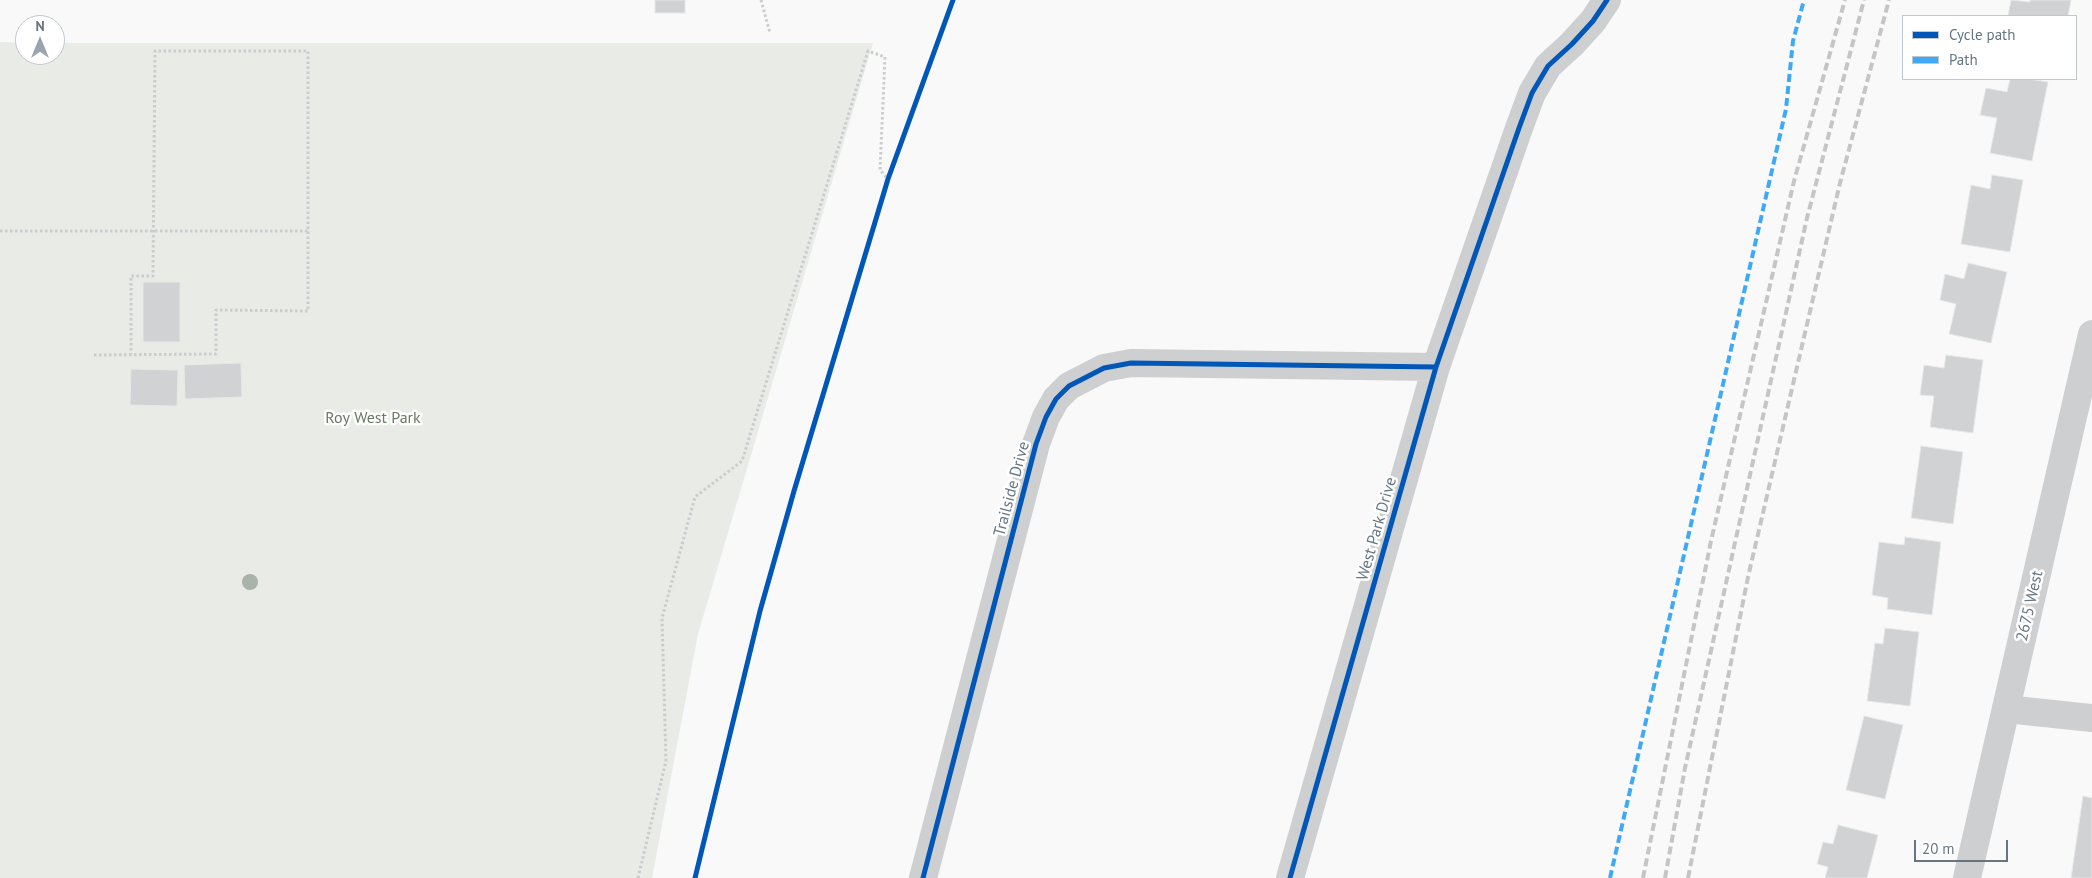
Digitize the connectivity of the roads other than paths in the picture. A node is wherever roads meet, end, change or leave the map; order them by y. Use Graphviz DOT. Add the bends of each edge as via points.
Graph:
graph roads {
  1 [pos="1607,0"];
  2 [pos="2092,334"];
  3 [pos="1436,367"];
  4 [pos="2006,710"];
  5 [pos="2092,718"];
  6 [pos="923,878"];
  7 [pos="1290,878"];
  8 [pos="1967,878"];
  1 -- 3 [label="street, West Park Drive" via="1593,21 1548,66 1532,94"];
  2 -- 4 [label="street, 2675 West"];
  3 -- 6 [label="street, Trailside Drive" via="1131,363 1104,368 1069,386 1056,399 1036,444"];
  3 -- 7 [label="street, West Park Drive"];
  4 -- 5 [label="street"];
  4 -- 8 [label="street, 2675 West"];
}
